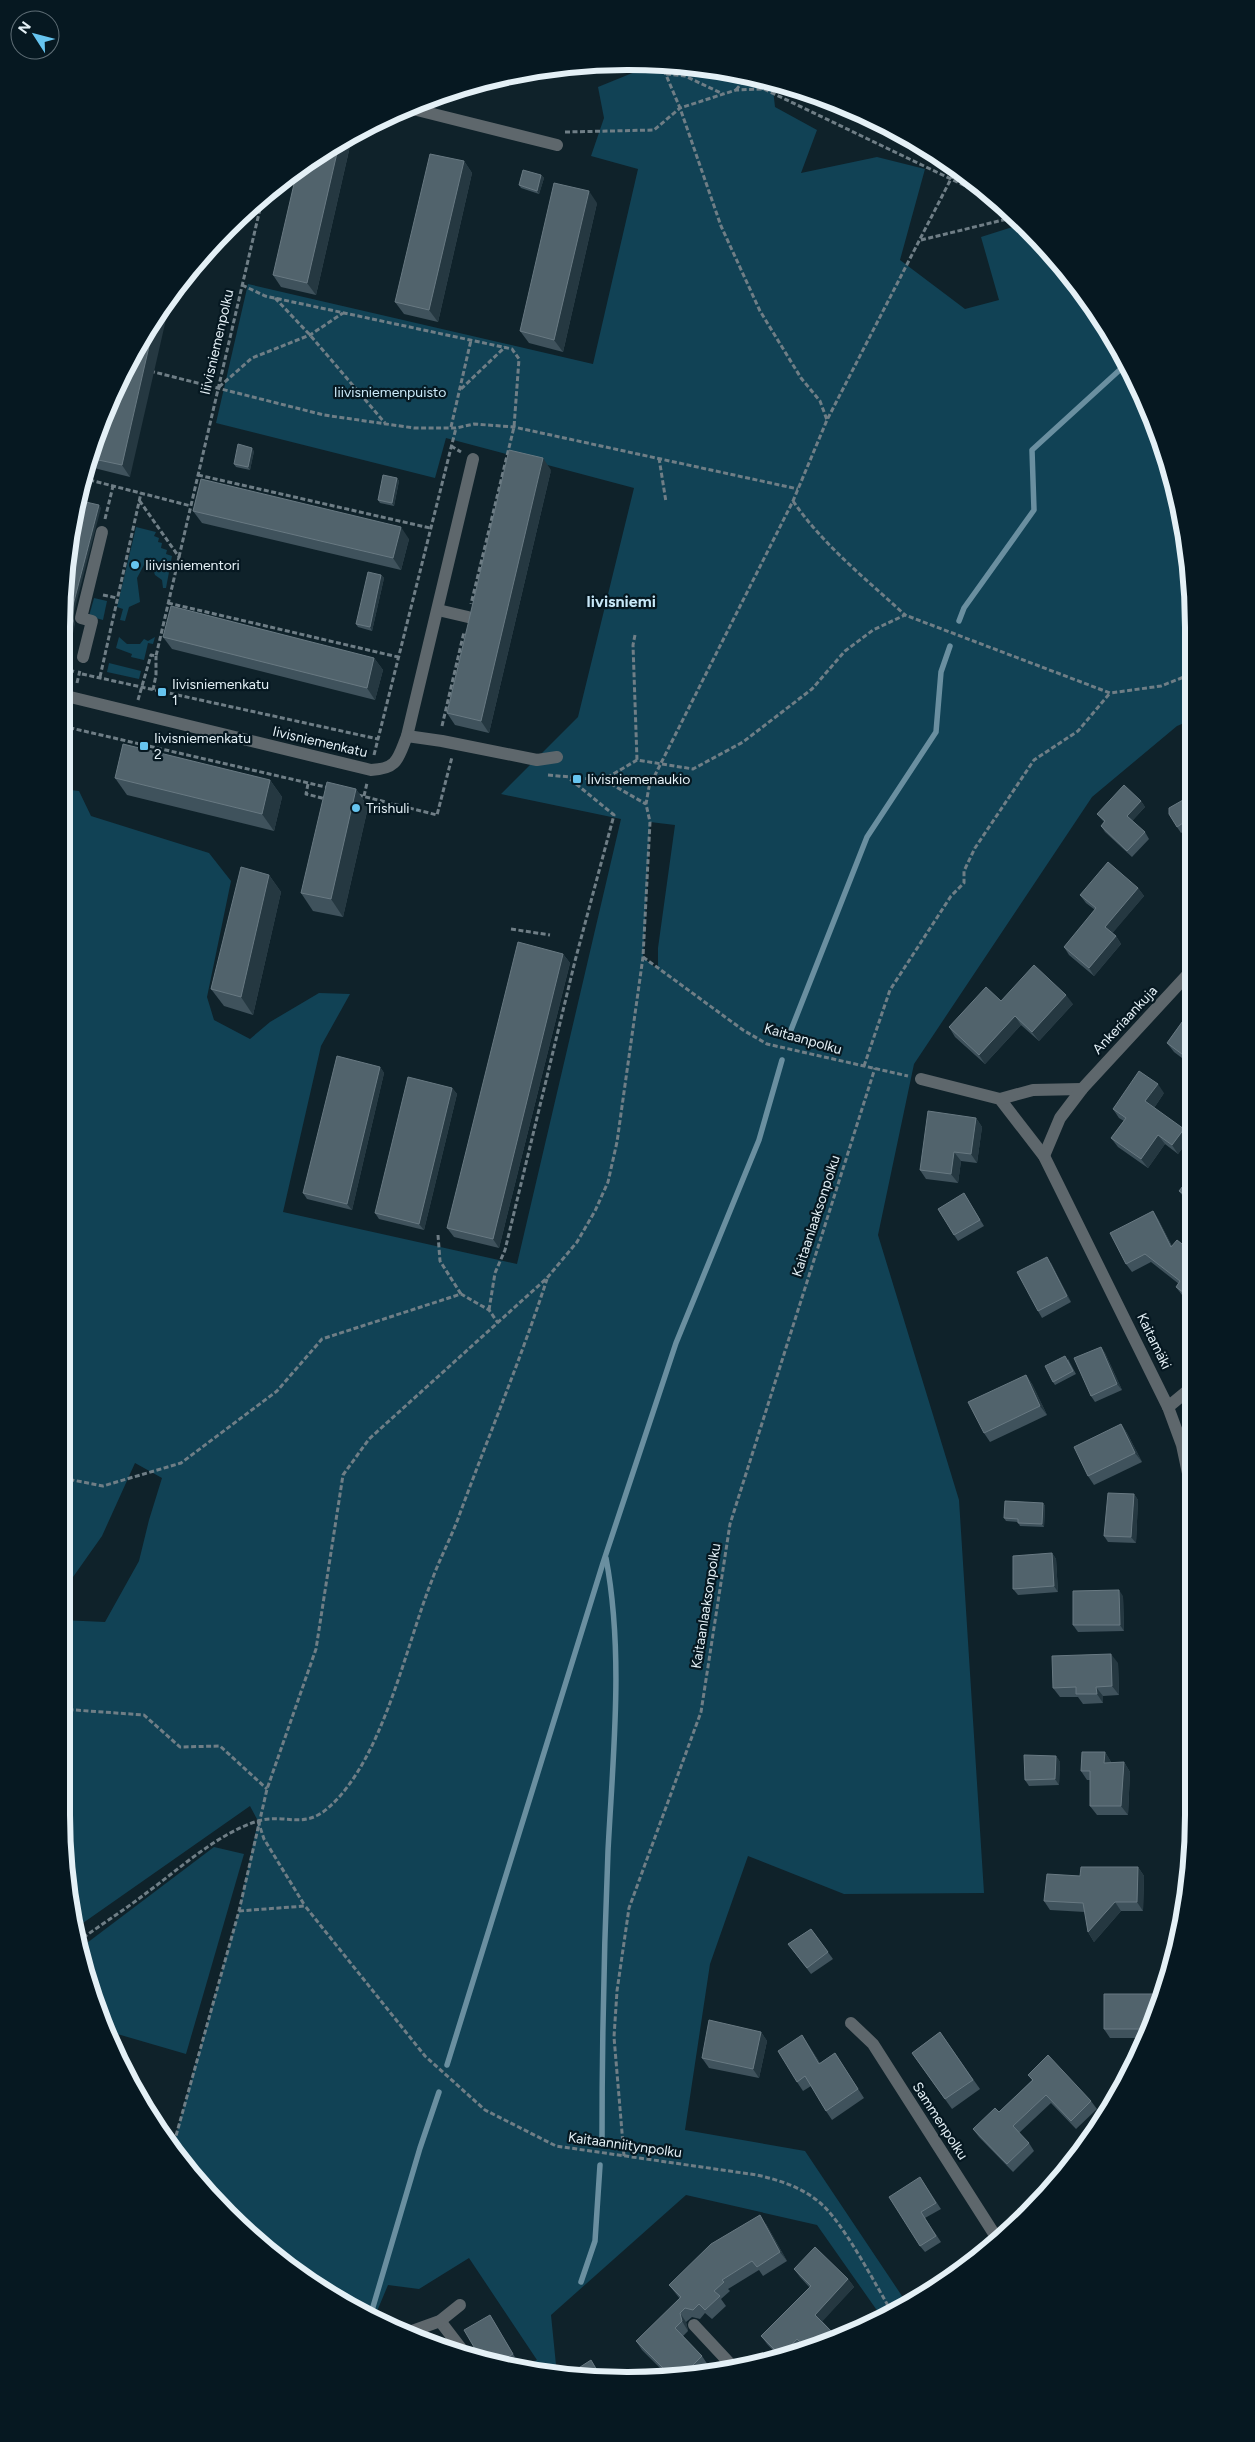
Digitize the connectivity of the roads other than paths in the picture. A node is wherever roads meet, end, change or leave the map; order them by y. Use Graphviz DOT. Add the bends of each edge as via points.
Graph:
graph roads {
  1 [pos="419,110"];
  2 [pos="559,139"];
  3 [pos="474,459"];
  4 [pos="104,526"];
  5 [pos="438,610"];
  6 [pos="468,617"];
  7 [pos="83,657"];
  8 [pos="70,697"];
  9 [pos="407,736"];
  10 [pos="557,757"];
  11 [pos="1185,977"];
  12 [pos="920,1079"];
  13 [pos="1082,1089"];
  14 [pos="1000,1099"];
  15 [pos="1044,1156"];
  16 [pos="1185,1393"];
  17 [pos="1168,1407"];
  18 [pos="1185,1459"];
  19 [pos="851,2023"];
  20 [pos="994,2234"];
  21 [pos="460,2304"];
  22 [pos="440,2321"];
  23 [pos="694,2325"];
  24 [pos="415,2330"];
  25 [pos="459,2345"];
  26 [pos="729,2362"];
  1 -- 2 [label="street"];
  3 -- 5 [label="street"];
  4 -- 7 [label="street" via="83,600 81,618 92,621"];
  5 -- 6 [label="street"];
  5 -- 9 [label="street"];
  8 -- 9 [label="street, Iivisniemenkatu" via="371,770 385,770 396,763"];
  9 -- 10 [label="street" via="537,760"];
  11 -- 13 [label="street, Ankeriaankuja"];
  12 -- 14 [label="street"];
  13 -- 14 [label="street" via="1033,1090"];
  13 -- 15 [label="street, Ankeriaankuja" via="1060,1118"];
  14 -- 15 [label="street, Kaitamäki"];
  15 -- 17 [label="street, Kaitamäki"];
  16 -- 17 [label="street"];
  17 -- 18 [label="street, Kaitamäki"];
  19 -- 20 [label="street, Sammenpolku" via="873,2044"];
  21 -- 22 [label="street"];
  22 -- 24 [label="street"];
  22 -- 25 [label="street"];
  23 -- 26 [label="street"];
}
